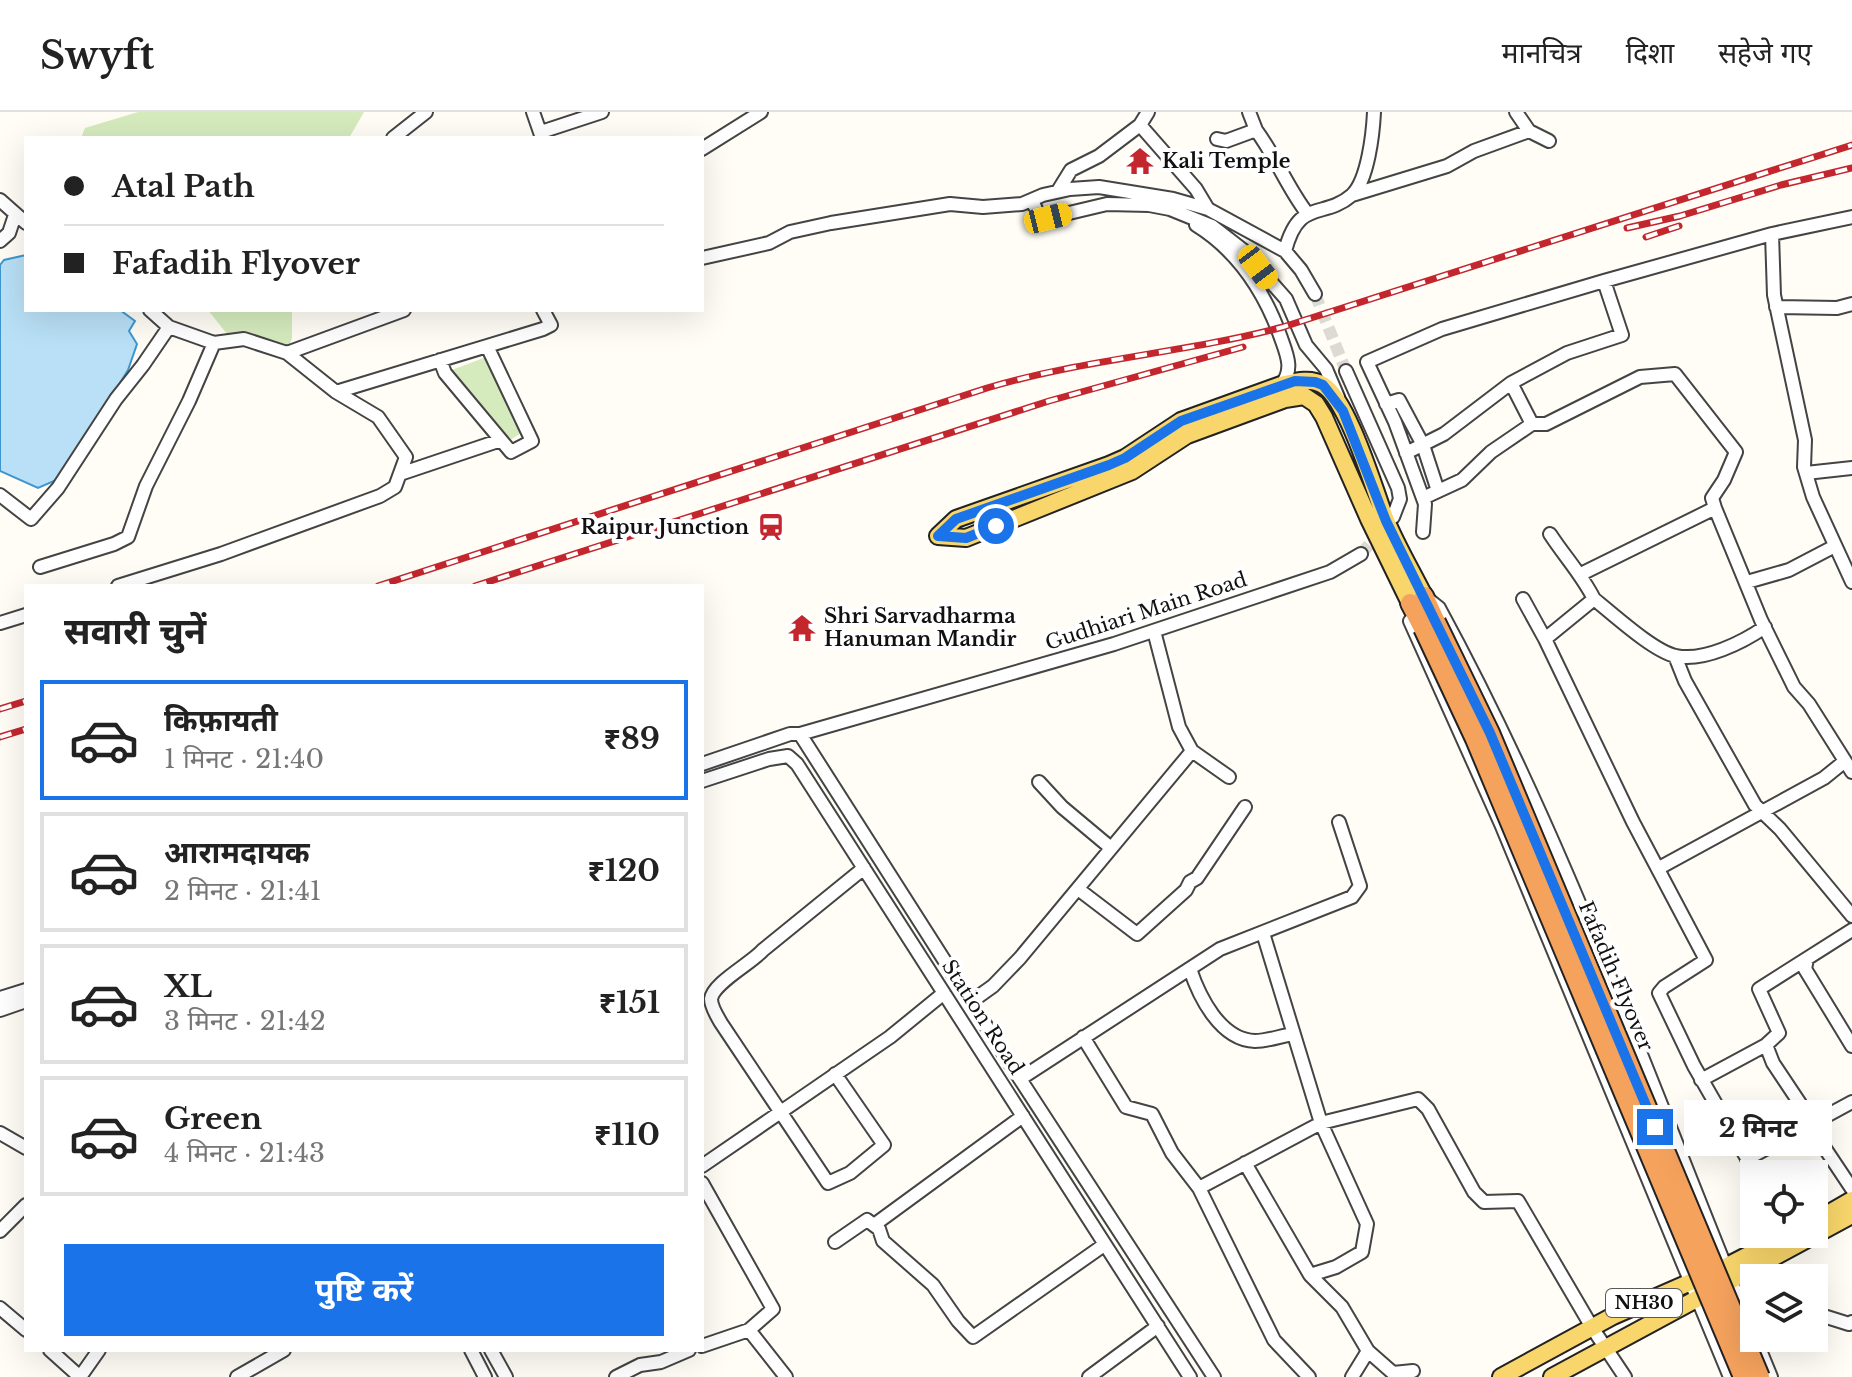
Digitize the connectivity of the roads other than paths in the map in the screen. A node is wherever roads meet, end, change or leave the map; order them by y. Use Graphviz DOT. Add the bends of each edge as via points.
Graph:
graph roads {
  1 [pos="426,112"];
  2 [pos="533,112"];
  3 [pos="602,112"];
  4 [pos="761,112"];
  5 [pos="1148,112"];
  6 [pos="1249,112"];
  7 [pos="1374,112"];
  8 [pos="1516,112"];
  9 [pos="1140,125"];
  10 [pos="1256,130"];
  11 [pos="1529,131"];
  12 [pos="541,135"];
  13 [pos="396,136"];
  14 [pos="1217,139"];
  15 [pos="1549,141"];
  16 [pos="704,148"];
  17 [pos="1099,187"];
  18 [pos="1058,191"];
  19 [pos="1352,195"];
  20 [pos="0,200"];
  21 [pos="1032,200"];
  22 [pos="1107,204"];
  23 [pos="1149,205"];
  24 [pos="1208,209"];
  25 [pos="1307,213"];
  26 [pos="1852,217"];
  27 [pos="21,219"];
  28 [pos="1772,234"];
  29 [pos="0,241"];
  30 [pos="1285,251"];
  31 [pos="704,258"];
  32 [pos="1604,281"];
  33 [pos="1315,294"];
  34 [pos="1852,304"];
  35 [pos="1776,307"];
  36 [pos="152,312"];
  37 [pos="399,312"];
  38 [pos="548,312"];
  39 [pos="169,327"];
  40 [pos="214,343"];
  41 [pos="487,346"];
  42 [pos="287,353"];
  43 [pos="440,360"];
  44 [pos="1346,371"];
  45 [pos="1511,383"];
  46 [pos="1281,385"];
  47 [pos="336,392"];
  48 [pos="1386,404"];
  49 [pos="1343,411"];
  50 [pos="1532,424"];
  51 [pos="501,440"];
  52 [pos="1423,445"];
  53 [pos="1406,453"];
  54 [pos="1852,468"];
  55 [pos="1806,473"];
  56 [pos="400,474"];
  57 [pos="1438,491"];
  58 [pos="0,495"];
  59 [pos="1423,498"];
  60 [pos="1715,508"];
  61 [pos="1393,517"];
  62 [pos="1423,532"];
  63 [pos="1550,534"];
  64 [pos="1835,546"];
  65 [pos="1361,554"];
  66 [pos="40,567"];
  67 [pos="1581,574"];
  68 [pos="1747,582"];
  69 [pos="1852,582"];
  70 [pos="124,584"];
  71 [pos="1417,599"];
  72 [pos="1523,599"];
  73 [pos="1594,599"];
  74 [pos="24,616"];
  75 [pos="0,623"];
  76 [pos="1430,625"];
  77 [pos="1765,627"];
  78 [pos="1154,631"];
  79 [pos="1545,639"];
  80 [pos="1675,656"];
  81 [pos="800,734"];
  82 [pos="1192,751"];
  83 [pos="704,763"];
  84 [pos="1849,767"];
  85 [pos="1229,777"];
  86 [pos="704,780"];
  87 [pos="1039,782"];
  88 [pos="1245,807"];
  89 [pos="1763,812"];
  90 [pos="1339,822"];
  91 [pos="1111,848"];
  92 [pos="864,868"];
  93 [pos="1659,868"];
  94 [pos="1078,889"];
  95 [pos="1852,916"];
  96 [pos="1852,930"];
  97 [pos="1263,933"];
  98 [pos="1807,959"];
  99 [pos="1190,969"];
  100 [pos="24,991"];
  101 [pos="944,993"];
  102 [pos="0,998"];
  103 [pos="972,1001"];
  104 [pos="24,1002"];
  105 [pos="0,1010"];
  106 [pos="1293,1034"];
  107 [pos="1083,1037"];
  108 [pos="1766,1045"];
  109 [pos="1852,1046"];
  110 [pos="835,1074"];
  111 [pos="1020,1079"];
  112 [pos="1701,1080"];
  113 [pos="1852,1102"];
  114 [pos="781,1113"];
  115 [pos="1023,1116"];
  116 [pos="1321,1123"];
  117 [pos="1813,1123"];
  118 [pos="0,1133"];
  119 [pos="24,1147"];
  120 [pos="1747,1159"];
  121 [pos="1245,1163"];
  122 [pos="704,1165"];
  123 [pos="704,1187"];
  124 [pos="1199,1188"];
  125 [pos="1852,1189"];
  126 [pos="1852,1200"];
  127 [pos="24,1207"];
  128 [pos="1828,1214"];
  129 [pos="1852,1215"];
  130 [pos="874,1225"];
  131 [pos="0,1231"];
  132 [pos="835,1242"];
  133 [pos="1104,1245"];
  134 [pos="1768,1248"];
  135 [pos="1771,1264"];
  136 [pos="1740,1273"];
  137 [pos="1728,1274"];
  138 [pos="1310,1275"];
  139 [pos="1693,1290"];
  140 [pos="1740,1303"];
  141 [pos="0,1308"];
  142 [pos="1828,1317"];
  143 [pos="1852,1322"];
  144 [pos="1158,1326"];
  145 [pos="24,1328"];
  146 [pos="1593,1329"];
  147 [pos="749,1330"];
  148 [pos="704,1345"];
  149 [pos="1606,1347"];
  150 [pos="1368,1351"];
  151 [pos="52,1352"];
  152 [pos="98,1352"];
  153 [pos="281,1352"];
  154 [pos="472,1352"];
  155 [pos="492,1352"];
  156 [pos="684,1352"];
  157 [pos="1760,1352"];
  158 [pos="640,1365"];
  159 [pos="1413,1371"];
  160 [pos="483,1376"];
  161 [pos="80,1377"];
  162 [pos="237,1377"];
  163 [pos="506,1377"];
  164 [pos="616,1377"];
  165 [pos="647,1377"];
  166 [pos="786,1377"];
  167 [pos="1089,1377"];
  168 [pos="1190,1377"];
  169 [pos="1214,1377"];
  170 [pos="1309,1377"];
  171 [pos="1352,1377"];
  172 [pos="1501,1377"];
  173 [pos="1552,1377"];
  174 [pos="1625,1377"];
  175 [pos="1730,1377"];
  176 [pos="1743,1377"];
  177 [pos="1760,1377"];
  178 [pos="1771,1377"];
  1 -- 13 [label="street"];
  2 -- 12 [label="street"];
  3 -- 12 [label="street"];
  4 -- 16 [label="street"];
  5 -- 9 [label="street"];
  6 -- 10 [label="street"];
  7 -- 19 [label="street" via="1367,159"];
  8 -- 11 [label="street"];
  9 -- 18 [label="street" via="1071,170"];
  9 -- 24 [label="street"];
  10 -- 14 [label="street"];
  10 -- 25 [label="street"];
  11 -- 15 [label="street"];
  11 -- 19 [label="street" via="1447,166"];
  17 -- 18 [label="street"];
  17 -- 22 [label="street"];
  17 -- 24 [label="street"];
  18 -- 21 [label="street"];
  19 -- 25 [label="street"];
  20 -- 27 [label="street"];
  21 -- 22 [label="street" via="1038,214 1048,218"];
  21 -- 31 [label="street" via="983,207 950,204 831,223"];
  22 -- 23 [label="street"];
  23 -- 46 [label="street" via="1203,229 1252,280 1272,314 1289,363"];
  23 -- 49 [label="street" via="1201,221 1243,250 1292,307 1306,345 1326,369"];
  24 -- 30 [label="street"];
  25 -- 30 [label="street" via="1289,236"];
  26 -- 28 [label="street"];
  27 -- 29 [label="street"];
  28 -- 32 [label="street"];
  28 -- 35 [label="street"];
  30 -- 33 [label="street"];
  32 -- 45 [label="street" via="1622,335 1567,353"];
  32 -- 48 [label="street" via="1442,329 1367,362"];
  34 -- 35 [label="street"];
  35 -- 55 [label="street" via="1805,440"];
  36 -- 39 [label="street"];
  37 -- 42 [label="street"];
  38 -- 41 [label="street" via="551,325"];
  39 -- 40 [label="street"];
  39 -- 58 [label="street" via="31,519"];
  40 -- 42 [label="street" via="244,339"];
  40 -- 66 [label="street" via="146,486 128,537"];
  41 -- 43 [label="street"];
  41 -- 51 [label="street" via="532,441 511,452"];
  42 -- 47 [label="street"];
  43 -- 47 [label="street"];
  43 -- 51 [label="street"];
  44 -- 61 [label="street" via="1398,488"];
  45 -- 50 [label="street"];
  45 -- 52 [label="street"];
  46 -- 49 [label="main road" via="1323,385"];
  46 -- 71 [label="main road" via="1181,421 1109,465 956,519 938,536 966,538 1132,471 1187,435 1304,396 1324,417 1369,519"];
  47 -- 56 [label="street" via="378,417 406,457"];
  48 -- 52 [label="street" via="1399,400"];
  48 -- 53 [label="street"];
  49 -- 71 [label="main road"];
  50 -- 57 [label="street" via="1462,480"];
  50 -- 60 [label="street" via="1546,424 1640,377 1675,374 1736,452 1712,498"];
  51 -- 56 [label="street"];
  52 -- 53 [label="street"];
  52 -- 57 [label="street"];
  53 -- 59 [label="street"];
  54 -- 55 [label="street"];
  55 -- 64 [label="street"];
  56 -- 70 [label="street" via="395,487 380,496"];
  57 -- 59 [label="street"];
  59 -- 62 [label="street"];
  60 -- 67 [label="street"];
  60 -- 68 [label="street"];
  63 -- 67 [label="street"];
  64 -- 68 [label="street" via="1789,570"];
  64 -- 69 [label="street"];
  65 -- 78 [label="street, Gudhiari Main Road" via="1330,572"];
  67 -- 73 [label="street"];
  68 -- 77 [label="street"];
  71 -- 76 [label="highway, Fafadih Flyover"];
  71 -- 137 [label="street" via="1439,608 1539,808"];
  71 -- 139 [label="street" via="1409,619 1501,824"];
  72 -- 79 [label="street"];
  73 -- 79 [label="street"];
  73 -- 80 [label="street"];
  74 -- 75 [label="street"];
  76 -- 176 [label="highway, Fafadih Flyover, bridge"];
  76 -- 177 [label="highway, Fafadih Flyover, bridge" via="1490,733"];
  77 -- 80 [label="street" via="1714,651"];
  77 -- 84 [label="street" via="1794,687"];
  78 -- 81 [label="street, Gudhiari Main Road"];
  78 -- 82 [label="street" via="1172,708"];
  79 -- 93 [label="street"];
  80 -- 89 [label="street"];
  81 -- 83 [label="street, Gudhiari Main Road"];
  81 -- 103 [label="street, Station Road"];
  82 -- 85 [label="street"];
  82 -- 91 [label="street"];
  84 -- 89 [label="street"];
  86 -- 92 [label="street, Station Road" via="788,756"];
  87 -- 91 [label="street"];
  88 -- 94 [label="street" via="1197,878 1137,934"];
  89 -- 93 [label="street"];
  89 -- 95 [label="street"];
  90 -- 97 [label="street" via="1360,886 1342,903"];
  91 -- 94 [label="street"];
  92 -- 101 [label="street, Station Road"];
  92 -- 114 [label="street" via="712,996 721,1023"];
  93 -- 112 [label="street" via="1706,960 1659,993"];
  94 -- 103 [label="street" via="1020,958"];
  96 -- 98 [label="street"];
  97 -- 99 [label="street" via="1220,949"];
  97 -- 106 [label="street"];
  98 -- 108 [label="street" via="1759,989 1779,1033"];
  98 -- 109 [label="street" via="1805,969"];
  99 -- 106 [label="street" via="1200,997 1228,1031 1253,1041"];
  99 -- 107 [label="street"];
  100 -- 102 [label="street"];
  101 -- 110 [label="street"];
  101 -- 115 [label="street, Station Road"];
  103 -- 111 [label="street, Station Road"];
  104 -- 105 [label="street"];
  106 -- 116 [label="street"];
  107 -- 111 [label="street"];
  107 -- 124 [label="street" via="1126,1107 1152,1114 1172,1153"];
  108 -- 112 [label="street"];
  108 -- 117 [label="street"];
  110 -- 114 [label="street"];
  110 -- 114 [label="street" via="884,1145 850,1173 828,1183"];
  111 -- 169 [label="street, Station Road"];
  112 -- 120 [label="street"];
  113 -- 117 [label="street"];
  114 -- 122 [label="street"];
  115 -- 130 [label="street"];
  115 -- 133 [label="street, Station Road"];
  116 -- 121 [label="street"];
  116 -- 138 [label="street" via="1367,1224 1362,1252"];
  116 -- 146 [label="street" via="1418,1099 1474,1192 1484,1202 1518,1201"];
  117 -- 120 [label="street"];
  117 -- 125 [label="street"];
  118 -- 119 [label="street"];
  121 -- 124 [label="street"];
  121 -- 138 [label="street"];
  123 -- 147 [label="street" via="773,1309"];
  124 -- 170 [label="street" via="1274,1340"];
  126 -- 128 [label="main road"];
  127 -- 131 [label="street"];
  129 -- 135 [label="main road, NH30"];
  130 -- 132 [label="street" via="867,1220"];
  130 -- 133 [label="street" via="883,1241 933,1285 973,1337"];
  133 -- 144 [label="street, Station Road"];
  134 -- 137 [label="main road, NH30"];
  136 -- 137 [label="main road, NH30"];
  137 -- 139 [label="main road, NH30"];
  137 -- 140 [label="street"];
  138 -- 150 [label="street" via="1342,1307"];
  139 -- 146 [label="main road, NH30" via="1613,1316"];
  139 -- 149 [label="main road, NH30"];
  139 -- 175 [label="street"];
  141 -- 145 [label="street"];
  142 -- 143 [label="street"];
  144 -- 167 [label="street"];
  144 -- 168 [label="street, Station Road"];
  146 -- 149 [label="street"];
  146 -- 172 [label="main road, NH30"];
  147 -- 148 [label="street"];
  147 -- 166 [label="street"];
  149 -- 173 [label="main road, NH30"];
  149 -- 174 [label="street"];
  150 -- 159 [label="street" via="1393,1373"];
  150 -- 171 [label="street"];
  151 -- 161 [label="street"];
  152 -- 161 [label="street"];
  153 -- 162 [label="street"];
  154 -- 160 [label="street"];
  155 -- 163 [label="street"];
  156 -- 158 [label="street"];
  157 -- 178 [label="street"];
  158 -- 164 [label="street"];
  158 -- 165 [label="street"];
}
